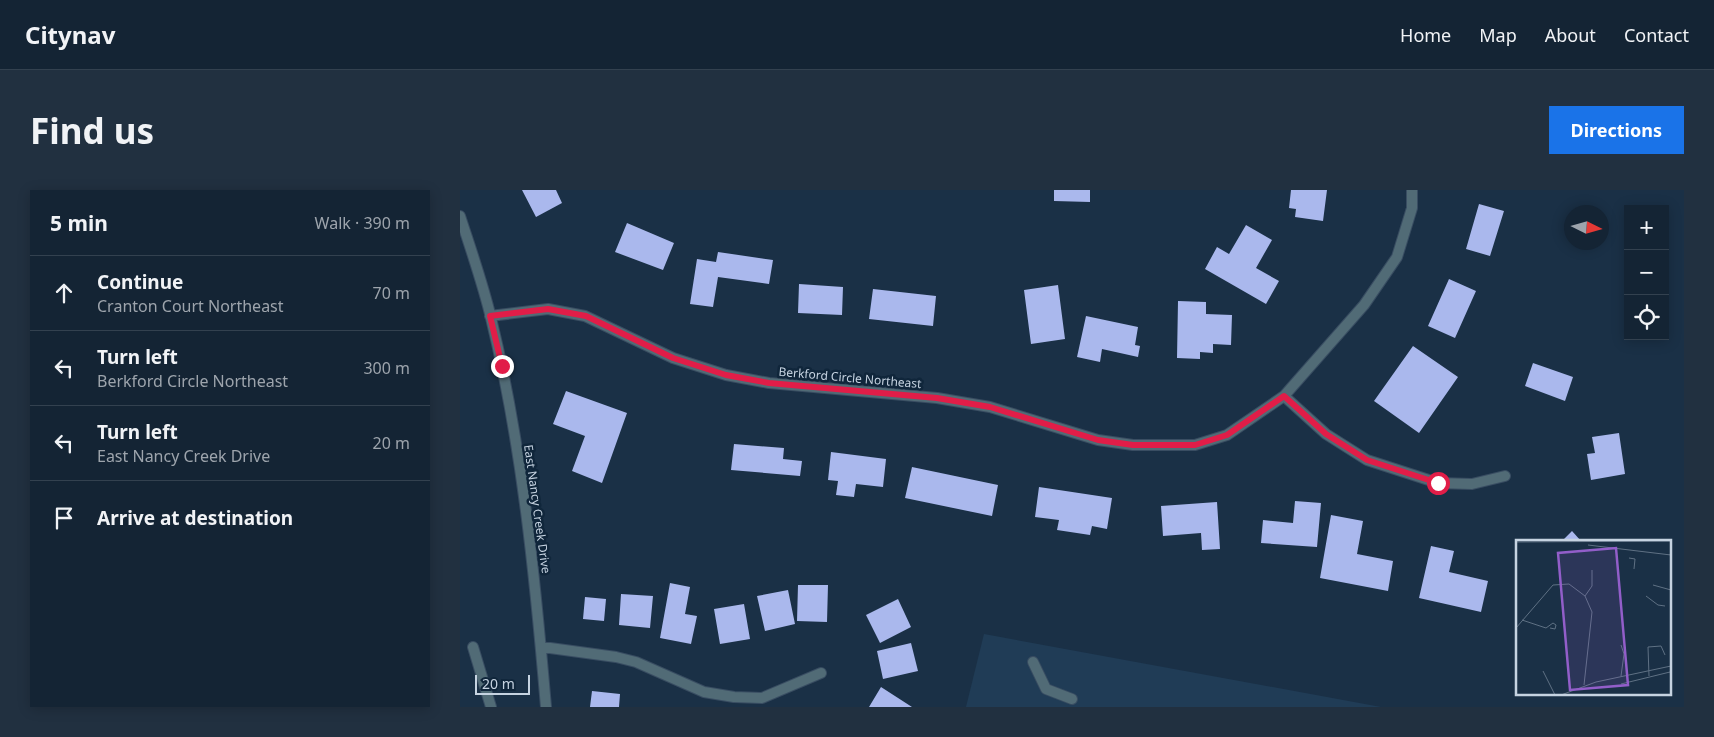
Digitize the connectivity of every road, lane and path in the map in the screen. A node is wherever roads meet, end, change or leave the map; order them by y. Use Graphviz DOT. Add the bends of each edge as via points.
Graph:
graph roads {
  1 [pos="1412,190"];
  2 [pos="460,216"];
  3 [pos="490,316"];
  4 [pos="1284,396"];
  5 [pos="1505,476"];
  6 [pos="473,647"];
  7 [pos="541,648"];
  8 [pos="1033,662"];
  9 [pos="821,673"];
  10 [pos="1072,699"];
  11 [pos="491,707"];
  12 [pos="546,707"];
  1 -- 4 [label="street, Berkford Circle Northeast" via="1412,208 1397,257 1364,305"];
  2 -- 3 [label="street, East Nancy Creek Drive"];
  3 -- 4 [label="street, Berkford Circle Northeast" via="548,309 586,316 673,358 726,375 769,383 937,398 990,407 1098,440 1133,445 1195,445 1227,435"];
  3 -- 7 [label="street, East Nancy Creek Drive" via="504,376 527,520"];
  4 -- 5 [label="street" via="1326,434 1367,460 1438,483 1472,484"];
  6 -- 11 [label="street"];
  7 -- 9 [label="street" via="636,662 704,692 734,697 762,698"];
  7 -- 12 [label="street, East Nancy Creek Drive"];
  8 -- 10 [label="street" via="1046,689"];
}
